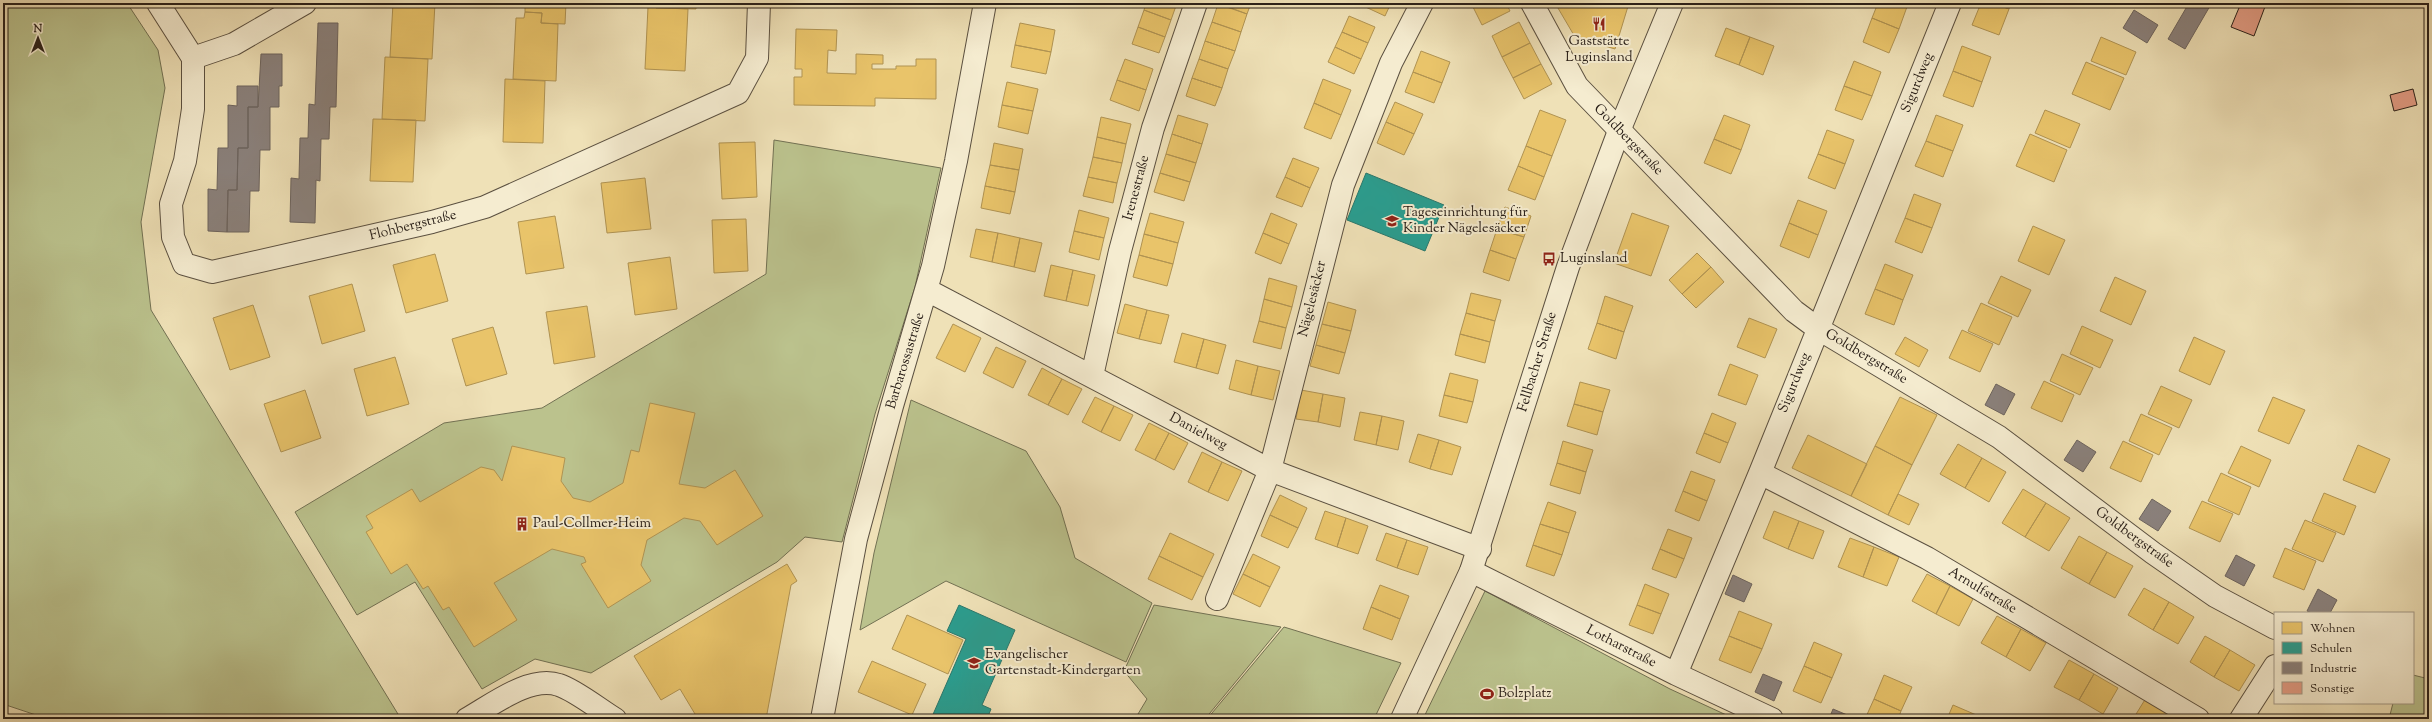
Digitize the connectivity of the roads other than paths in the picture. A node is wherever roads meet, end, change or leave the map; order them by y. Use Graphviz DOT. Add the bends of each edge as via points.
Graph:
graph roads {
  1 [pos="158,3"];
  2 [pos="305,3"];
  3 [pos="758,3"];
  4 [pos="985,3"];
  5 [pos="1196,3"];
  6 [pos="1422,3"];
  7 [pos="1532,3"];
  8 [pos="1672,3"];
  9 [pos="1950,3"];
  10 [pos="193,58"];
  11 [pos="1619,131"];
  12 [pos="927,290"];
  13 [pos="1817,328"];
  14 [pos="1092,376"];
  15 [pos="1270,470"];
  16 [pos="1760,474"];
  17 [pos="1480,549"];
  18 [pos="1471,571"];
  19 [pos="1217,599"];
  20 [pos="2274,627"];
  21 [pos="2274,668"];
  22 [pos="1676,674"];
  23 [pos="467,719"];
  24 [pos="615,719"];
  25 [pos="822,719"];
  26 [pos="1402,719"];
  27 [pos="1772,719"];
  28 [pos="2198,719"];
  29 [pos="2241,719"];
  1 -- 10 [label="street"];
  2 -- 10 [label="street" via="234,44"];
  3 -- 10 [label="street, Flohbergstraße" via="757,58 738,93 486,207 432,222 212,272 184,264 173,237 172,204 185,161 193,109"];
  4 -- 12 [label="street, Barbarossastraße" via="956,161"];
  5 -- 14 [label="street, Irenestraße" via="1153,128 1120,251"];
  6 -- 15 [label="street, Nägelesäcker" via="1391,63 1343,185"];
  7 -- 11 [label="street, Goldbergstraße" via="1577,86"];
  8 -- 11 [label="street, Fellbacher Straße"];
  9 -- 13 [label="street, Sigurdweg"];
  11 -- 13 [label="street, Goldbergstraße" via="1794,312"];
  11 -- 17 [label="street, Fellbacher Straße" via="1568,267"];
  12 -- 14 [label="street, Danielweg"];
  12 -- 25 [label="street, Barbarossastraße" via="856,539"];
  13 -- 16 [label="street, Sigurdweg"];
  13 -- 20 [label="street, Goldbergstraße" via="1999,437 2153,553 2215,596"];
  14 -- 15 [label="street, Danielweg"];
  15 -- 17 [label="street, Danielweg"];
  15 -- 19 [label="street, Nägelesäcker"];
  16 -- 22 [label="street, Sigurdweg"];
  16 -- 28 [label="street, Arnulfstraße" via="1928,558"];
  17 -- 18 [label="street, Fellbacher Straße"];
  18 -- 22 [label="street, Lotharstraße"];
  18 -- 26 [label="street, Fellbacher Straße"];
  21 -- 29 [label="street"];
  22 -- 27 [label="street, Lotharstraße"];
  23 -- 24 [label="street" via="524,687 543,682 560,685"];
}
